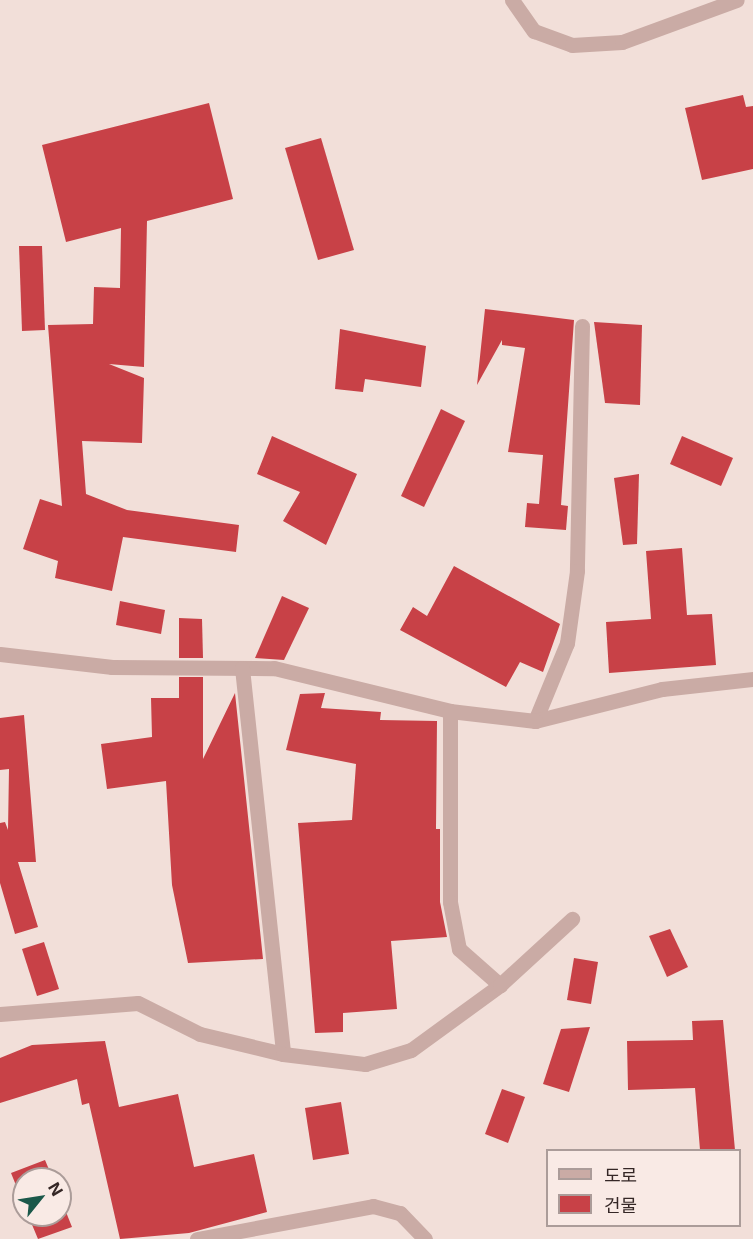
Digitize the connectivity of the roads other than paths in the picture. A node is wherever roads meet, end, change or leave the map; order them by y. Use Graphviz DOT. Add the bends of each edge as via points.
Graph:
graph roads {
  1 [pos="512,0"];
  2 [pos="737,0"];
  3 [pos="582,326"];
  4 [pos="0,654"];
  5 [pos="242,668"];
  6 [pos="753,679"];
  7 [pos="450,711"];
  8 [pos="535,721"];
  9 [pos="572,918"];
  10 [pos="500,985"];
  11 [pos="0,1014"];
  12 [pos="283,1054"];
  13 [pos="197,1239"];
  14 [pos="424,1239"];
  1 -- 2 [label="street" via="534,31 572,45 622,42"];
  3 -- 8 [label="street" via="577,571 567,643"];
  4 -- 5 [label="street" via="112,666"];
  5 -- 7 [label="street" via="274,668"];
  5 -- 12 [label="street"];
  6 -- 8 [label="street" via="662,689"];
  7 -- 8 [label="street"];
  7 -- 10 [label="street" via="450,902 459,949"];
  9 -- 10 [label="street"];
  10 -- 12 [label="street" via="411,1050 365,1064"];
  11 -- 12 [label="street" via="138,1004 200,1034"];
  13 -- 14 [label="street" via="373,1206 400,1213"];
}
